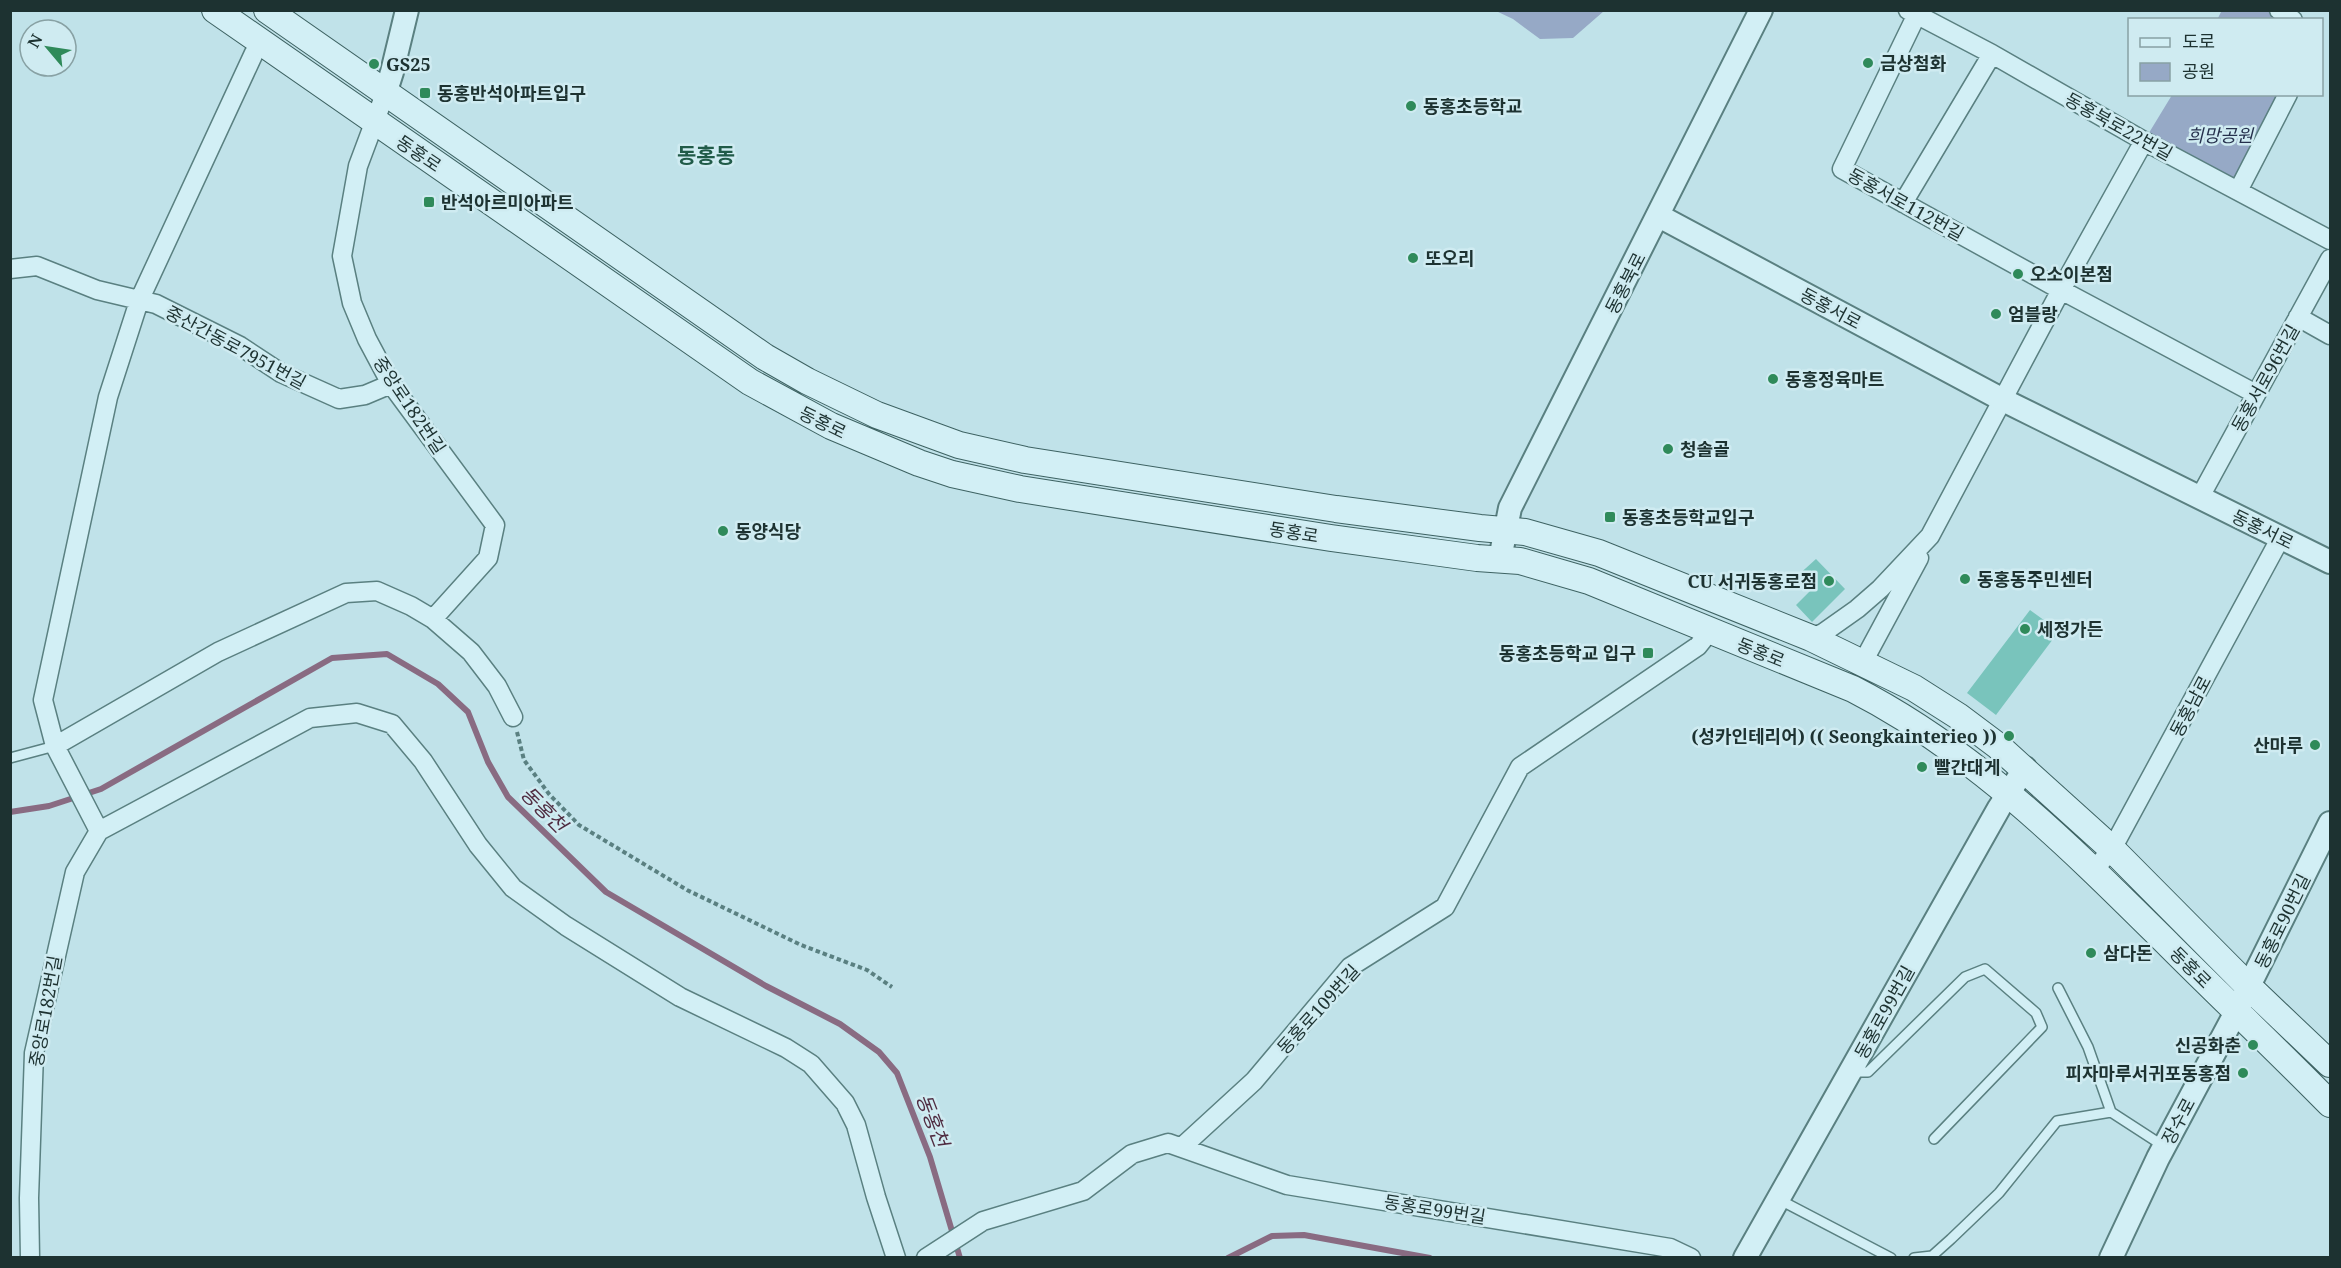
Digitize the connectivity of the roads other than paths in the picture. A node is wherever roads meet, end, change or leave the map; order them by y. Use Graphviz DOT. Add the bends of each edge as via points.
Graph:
graph roads {
  1 [pos="215,10"];
  2 [pos="267,10"];
  3 [pos="407,10"];
  4 [pos="1761,10"];
  5 [pos="1915,12"];
  6 [pos="254,53"];
  7 [pos="1992,54"];
  8 [pos="384,94"];
  9 [pos="2287,96"];
  10 [pos="374,122"];
  11 [pos="2144,141"];
  12 [pos="2238,191"];
  13 [pos="1903,203"];
  14 [pos="1659,216"];
  15 [pos="2331,240"];
  16 [pos="2331,259"];
  17 [pos="10,270"];
  18 [pos="2061,290"];
  19 [pos="139,300"];
  20 [pos="2298,317"];
  21 [pos="2331,335"];
  22 [pos="391,384"];
  23 [pos="2256,394"];
  24 [pos="2003,400"];
  25 [pos="2200,497"];
  26 [pos="1504,530"];
  27 [pos="1930,536"];
  28 [pos="2281,537"];
  29 [pos="2327,552"];
  30 [pos="1500,559"];
  31 [pos="433,619"];
  32 [pos="1710,631"];
  33 [pos="1811,638"];
  34 [pos="1863,662"];
  35 [pos="513,717"];
  36 [pos="55,746"];
  37 [pos="10,758"];
  38 [pos="2025,768"];
  39 [pos="2008,794"];
  40 [pos="2331,823"];
  41 [pos="99,831"];
  42 [pos="2112,849"];
  43 [pos="2094,870"];
  44 [pos="2249,987"];
  45 [pos="2058,988"];
  46 [pos="2236,1012"];
  47 [pos="2331,1064"];
  48 [pos="1850,1072"];
  49 [pos="2331,1104"];
  50 [pos="2111,1112"];
  51 [pos="1934,1139"];
  52 [pos="2164,1146"];
  53 [pos="1182,1147"];
  54 [pos="1778,1199"];
  55 [pos="30,1257"];
  56 [pos="896,1257"];
  57 [pos="926,1257"];
  58 [pos="1691,1257"];
  59 [pos="1745,1257"];
  60 [pos="1891,1257"];
  61 [pos="1914,1257"];
  62 [pos="2111,1257"];
  1 -- 10 [label="main road, 동홍로"];
  2 -- 8 [label="main road, 동홍로"];
  3 -- 8 [label="street"];
  4 -- 14 [label="street, 동홍북로"];
  5 -- 7 [label="street, 동홍북로22번길"];
  5 -- 13 [label="street, 동홍서로112번길" via="1842,169"];
  6 -- 19 [label="street"];
  7 -- 11 [label="street, 동홍북로22번길"];
  7 -- 13 [label="street"];
  8 -- 10 [label="street, 중앙로182번길"];
  8 -- 26 [label="main road, 동홍로" via="765,357 844,400 928,435 1025,460 1336,509"];
  9 -- 12 [label="street"];
  10 -- 22 [label="street, 중앙로182번길" via="358,166 342,256 352,303"];
  10 -- 30 [label="main road, 동홍로" via="750,382 831,426 919,463 1020,489 1331,538"];
  11 -- 12 [label="street, 동홍북로22번길"];
  11 -- 18 [label="street"];
  12 -- 15 [label="street, 동홍북로22번길"];
  13 -- 18 [label="street, 동홍서로112번길"];
  14 -- 24 [label="street, 동홍서로"];
  14 -- 26 [label="street, 동홍북로" via="1510,508"];
  16 -- 20 [label="street, 동홍서로96번길"];
  17 -- 19 [label="street, 중산간동로7951번길" via="37,266 97,290"];
  18 -- 23 [label="street"];
  18 -- 24 [label="street"];
  19 -- 22 [label="street, 중산간동로7951번길" via="156,304 240,346 281,373 339,399 365,395"];
  19 -- 36 [label="street" via="108,397 43,700"];
  20 -- 21 [label="street"];
  20 -- 23 [label="street, 동홍서로96번길"];
  22 -- 31 [label="street, 중앙로182번길" via="495,525 488,558"];
  23 -- 25 [label="street, 동홍서로96번길"];
  24 -- 25 [label="street, 동홍서로"];
  24 -- 27 [label="street, 동홍로"];
  25 -- 28 [label="street, 동홍서로"];
  26 -- 30 [label="street, 동홍북로"];
  26 -- 33 [label="main road, 동홍로" via="1525,532 1599,554"];
  27 -- 33 [label="street, 동홍로" via="1857,609"];
  27 -- 34 [label="street"];
  28 -- 29 [label="street, 동홍서로"];
  28 -- 42 [label="street, 동홍남로"];
  30 -- 32 [label="main road, 동홍로" via="1590,581"];
  31 -- 35 [label="street" via="471,652 497,686"];
  31 -- 36 [label="street" via="376,591 346,593 218,652"];
  32 -- 39 [label="main road, 동홍로" via="1876,700 1941,740"];
  32 -- 53 [label="street, 동홍로109번길" via="1698,646 1521,767 1445,908 1350,967 1254,1081"];
  33 -- 34 [label="main road, 동홍로"];
  34 -- 38 [label="main road, 동홍로" via="1958,716"];
  36 -- 37 [label="lane"];
  36 -- 41 [label="street"];
  38 -- 39 [label="street, 동홍로99번길"];
  38 -- 42 [label="main road, 동홍로"];
  39 -- 43 [label="main road, 동홍로"];
  39 -- 48 [label="street, 동홍로99번길"];
  40 -- 44 [label="street, 동홍로90번길"];
  41 -- 55 [label="street, 중앙로182번길" via="75,872 34,1053"];
  41 -- 56 [label="street" via="310,718 357,713 392,724 513,888 680,997 786,1047 811,1064 844,1103 856,1125"];
  42 -- 43 [label="street, 동홍남로"];
  42 -- 44 [label="main road, 동홍로"];
  43 -- 46 [label="main road, 동홍로"];
  44 -- 46 [label="street, 장수로"];
  44 -- 47 [label="main road, 동홍로"];
  45 -- 50 [label="lane" via="2088,1047"];
  46 -- 49 [label="main road, 동홍로"];
  46 -- 52 [label="street, 장수로"];
  48 -- 51 [label="lane" via="1868,1072 1965,977 1985,969 2036,1013 2042,1026"];
  48 -- 54 [label="street, 동홍로99번길"];
  50 -- 52 [label="lane"];
  50 -- 61 [label="lane" via="2057,1121 1999,1193 1951,1239 1932,1256"];
  52 -- 62 [label="street, 장수로"];
  53 -- 57 [label="street" via="1168,1143 1132,1154 1083,1191 983,1221"];
  53 -- 58 [label="street, 동홍로99번길" via="1287,1185 1670,1248"];
  54 -- 59 [label="street, 동홍로99번길"];
  54 -- 60 [label="lane"];
}
